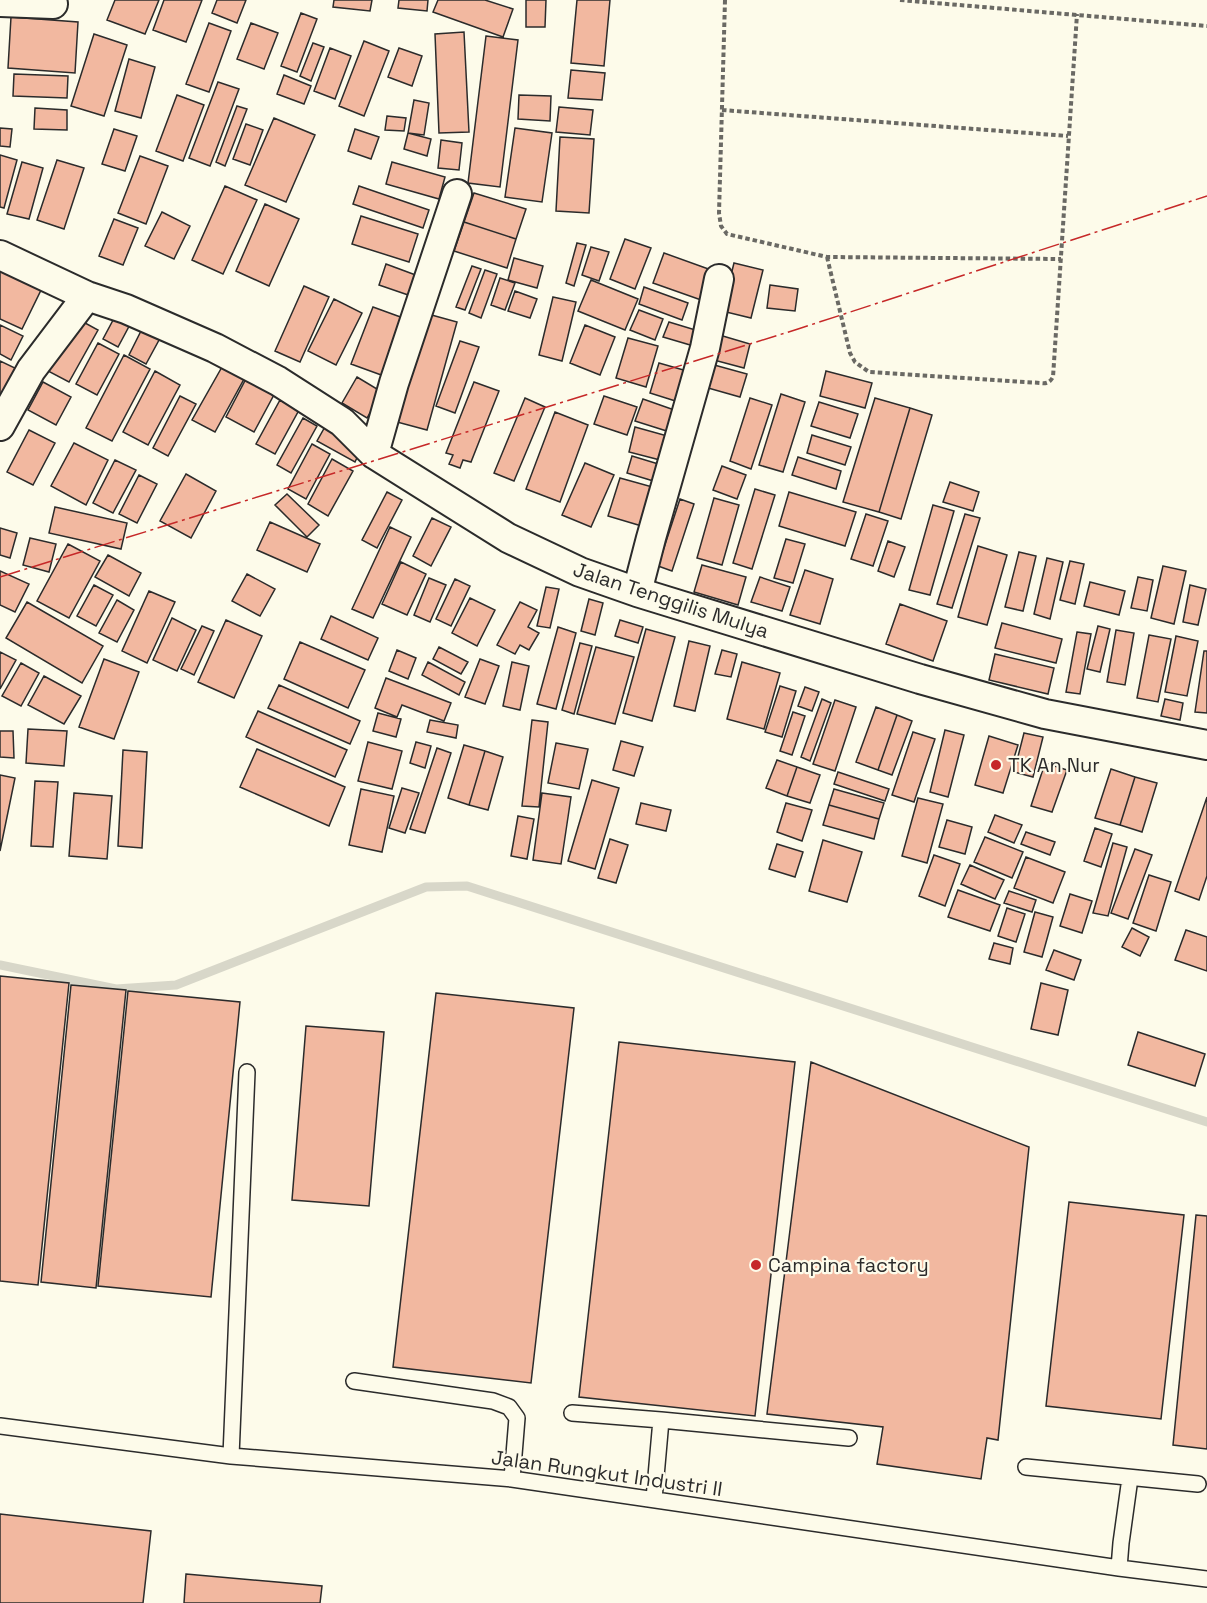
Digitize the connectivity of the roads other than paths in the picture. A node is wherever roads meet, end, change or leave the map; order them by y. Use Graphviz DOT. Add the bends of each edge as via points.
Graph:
graph roads {
  1 [pos="0,2"];
  2 [pos="52,4"];
  3 [pos="458,194"];
  4 [pos="0,255"];
  5 [pos="719,279"];
  6 [pos="87,296"];
  7 [pos="0,426"];
  8 [pos="374,454"];
  9 [pos="637,592"];
  10 [pos="1207,745"];
  11 [pos="247,1072"];
  12 [pos="354,1381"];
  13 [pos="572,1413"];
  14 [pos="661,1420"];
  15 [pos="0,1426"];
  16 [pos="849,1438"];
  17 [pos="231,1456"];
  18 [pos="1026,1467"];
  19 [pos="1130,1478"];
  20 [pos="512,1479"];
  21 [pos="1198,1484"];
  22 [pos="654,1499"];
  23 [pos="1119,1568"];
  24 [pos="1207,1579"];
  1 -- 2 [label="street"];
  3 -- 8 [label="street"];
  4 -- 6 [label="street, Jalan Tenggilis Mulya"];
  5 -- 9 [label="street" via="705,348"];
  6 -- 7 [label="street" via="31,370"];
  6 -- 8 [label="street, Jalan Tenggilis Mulya" via="215,348 278,381 342,422"];
  8 -- 9 [label="street, Jalan Tenggilis Mulya" via="508,538 580,572"];
  9 -- 10 [label="street, Jalan Tenggilis Mulya" via="1045,714"];
  11 -- 17 [label="lane"];
  12 -- 20 [label="lane" via="493,1401 509,1407 517,1418"];
  13 -- 14 [label="lane"];
  14 -- 16 [label="lane"];
  14 -- 22 [label="lane"];
  15 -- 17 [label="lane, Jalan Rungkut Industri II"];
  17 -- 20 [label="lane, Jalan Rungkut Industri II"];
  18 -- 19 [label="lane"];
  19 -- 21 [label="lane"];
  19 -- 23 [label="lane"];
  20 -- 22 [label="lane, Jalan Rungkut Industri II"];
  22 -- 23 [label="lane, Jalan Rungkut Industri II"];
  23 -- 24 [label="lane, Jalan Rungkut Industri II"];
}
